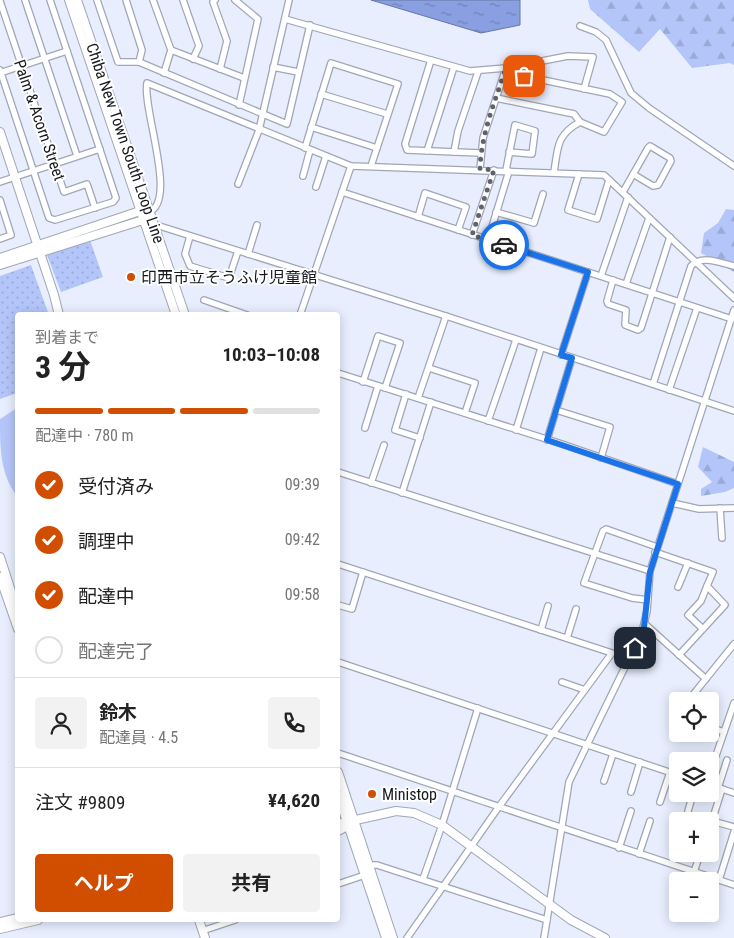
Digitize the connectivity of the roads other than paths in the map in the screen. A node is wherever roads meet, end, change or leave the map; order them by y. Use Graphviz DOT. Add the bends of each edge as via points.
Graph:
graph roads {
  1 [pos="24,0"];
  2 [pos="50,0"];
  3 [pos="69,0"];
  4 [pos="77,0"];
  5 [pos="97,0"];
  6 [pos="126,0"];
  7 [pos="153,0"];
  8 [pos="183,0"];
  9 [pos="215,0"];
  10 [pos="235,0"];
  11 [pos="289,0"];
  12 [pos="0,1"];
  13 [pos="285,19"];
  14 [pos="310,25"];
  15 [pos="580,26"];
  16 [pos="171,50"];
  17 [pos="67,51"];
  18 [pos="44,58"];
  19 [pos="193,59"];
  20 [pos="431,60"];
  21 [pos="139,62"];
  22 [pos="522,65"];
  23 [pos="22,66"];
  24 [pos="454,67"];
  25 [pos="274,68"];
  26 [pos="506,68"];
  27 [pos="220,69"];
  28 [pos="0,72"];
  29 [pos="298,72"];
  30 [pos="478,72"];
  31 [pos="164,73"];
  32 [pos="244,78"];
  33 [pos="584,89"];
  34 [pos="321,94"];
  35 [pos="496,98"];
  36 [pos="239,105"];
  37 [pos="263,114"];
  38 [pos="387,114"];
  39 [pos="580,122"];
  40 [pos="311,127"];
  41 [pos="259,130"];
  42 [pos="0,132"];
  43 [pos="377,148"];
  44 [pos="100,149"];
  45 [pos="308,149"];
  46 [pos="428,151"];
  47 [pos="454,152"];
  48 [pos="509,152"];
  49 [pos="480,153"];
  50 [pos="77,156"];
  51 [pos="326,156"];
  52 [pos="54,164"];
  53 [pos="350,166"];
  54 [pos="371,166"];
  55 [pos="734,166"];
  56 [pos="480,169"];
  57 [pos="494,170"];
  58 [pos="508,170"];
  59 [pos="34,171"];
  60 [pos="554,172"];
  61 [pos="579,174"];
  62 [pos="633,174"];
  63 [pos="303,176"];
  64 [pos="12,178"];
  65 [pos="609,180"];
  66 [pos="0,182"];
  67 [pos="238,184"];
  68 [pos="316,187"];
  69 [pos="342,192"];
  70 [pos="543,194"];
  71 [pos="625,195"];
  72 [pos="0,200"];
  73 [pos="95,208"];
  74 [pos="145,212"];
  75 [pos="496,212"];
  76 [pos="418,217"];
  77 [pos="649,218"];
  78 [pos="143,220"];
  79 [pos="153,224"];
  80 [pos="257,225"];
  81 [pos="458,230"];
  82 [pos="472,235"];
  83 [pos="190,236"];
  84 [pos="670,237"];
  85 [pos="0,239"];
  86 [pos="488,240"];
  87 [pos="38,249"];
  88 [pos="238,251"];
  89 [pos="248,254"];
  90 [pos="0,258"];
  91 [pos="695,262"];
  92 [pos="0,265"];
  93 [pos="734,266"];
  94 [pos="588,272"];
  95 [pos="314,274"];
  96 [pos="601,276"];
  97 [pos="613,280"];
  98 [pos="626,284"];
  99 [pos="652,293"];
  100 [pos="734,298"];
  101 [pos="204,300"];
  102 [pos="678,302"];
  103 [pos="697,308"];
  104 [pos="734,310"];
  105 [pos="58,312"];
  106 [pos="175,312"];
  107 [pos="184,312"];
  108 [pos="238,312"];
  109 [pos="301,312"];
  110 [pos="446,316"];
  111 [pos="732,319"];
  112 [pos="516,340"];
  113 [pos="541,348"];
  114 [pos="561,355"];
  115 [pos="572,358"];
  116 [pos="429,368"];
  117 [pos="340,374"];
  118 [pos="363,382"];
  119 [pos="652,384"];
  120 [pos="378,386"];
  121 [pos="385,388"];
  122 [pos="669,390"];
  123 [pos="406,394"];
  124 [pos="418,398"];
  125 [pos="705,401"];
  126 [pos="431,402"];
  127 [pos="556,410"];
  128 [pos="734,411"];
  129 [pos="465,414"];
  130 [pos="488,421"];
  131 [pos="365,428"];
  132 [pos="516,430"];
  133 [pos="420,438"];
  134 [pos="547,440"];
  135 [pos="384,445"];
  136 [pos="601,458"];
  137 [pos="340,473"];
  138 [pos="371,483"];
  139 [pos="678,484"];
  140 [pos="402,493"];
  141 [pos="672,503"];
  142 [pos="720,508"];
  143 [pos="734,508"];
  144 [pos="722,538"];
  145 [pos="656,550"];
  146 [pos="594,554"];
  147 [pos="0,557"];
  148 [pos="688,563"];
  149 [pos="340,565"];
  150 [pos="363,572"];
  151 [pos="650,572"];
  152 [pos="0,577"];
  153 [pos="707,586"];
  154 [pos="678,587"];
  155 [pos="648,600"];
  156 [pos="15,604"];
  157 [pos="340,606"];
  158 [pos="548,606"];
  159 [pos="576,609"];
  160 [pos="15,620"];
  161 [pos="645,624"];
  162 [pos="703,629"];
  163 [pos="541,630"];
  164 [pos="567,638"];
  165 [pos="734,644"];
  166 [pos="679,655"];
  167 [pos="340,663"];
  168 [pos="706,679"];
  169 [pos="562,682"];
  170 [pos="585,690"];
  171 [pos="695,692"];
  172 [pos="734,702"];
  173 [pos="478,708"];
  174 [pos="719,731"];
  175 [pos="554,732"];
  176 [pos="724,732"];
  177 [pos="586,745"];
  178 [pos="717,752"];
  179 [pos="340,754"];
  180 [pos="613,754"];
  181 [pos="727,760"];
  182 [pos="640,762"];
  183 [pos="669,772"];
  184 [pos="669,775"];
  185 [pos="340,780"];
  186 [pos="604,781"];
  187 [pos="720,788"];
  188 [pos="453,792"];
  189 [pos="631,792"];
  190 [pos="734,793"];
  191 [pos="340,800"];
  192 [pos="660,802"];
  193 [pos="690,802"];
  194 [pos="498,808"];
  195 [pos="631,811"];
  196 [pos="688,811"];
  197 [pos="650,821"];
  198 [pos="350,823"];
  199 [pos="340,824"];
  200 [pos="442,825"];
  201 [pos="734,828"];
  202 [pos="562,829"];
  203 [pos="340,830"];
  204 [pos="734,832"];
  205 [pos="472,847"];
  206 [pos="620,848"];
  207 [pos="639,854"];
  208 [pos="697,862"];
  209 [pos="369,865"];
  210 [pos="694,872"];
  211 [pos="365,875"];
  212 [pos="423,880"];
  213 [pos="719,880"];
  214 [pos="340,883"];
  215 [pos="734,885"];
  216 [pos="444,887"];
  217 [pos="550,903"];
  218 [pos="15,919"];
  219 [pos="547,920"];
  220 [pos="0,922"];
  221 [pos="30,922"];
  222 [pos="200,922"];
  223 [pos="231,922"];
  224 [pos="0,929"];
  225 [pos="204,935"];
  226 [pos="2,938"];
  227 [pos="386,938"];
  228 [pos="393,938"];
  229 [pos="407,938"];
  230 [pos="544,938"];
  231 [pos="605,938"];
  1 -- 18 [label="street, Palm & Acorn Street"];
  2 -- 17 [label="street"];
  3 -- 74 [label="street, Chiba New Town South Loop Line"];
  4 -- 74 [label="street, Chiba New Town South Loop Line"];
  5 -- 21 [label="street" via="118,62"];
  6 -- 21 [label="street" via="142,50"];
  7 -- 16 [label="street"];
  8 -- 19 [label="street" via="199,46"];
  9 -- 27 [label="street" via="227,41"];
  10 -- 32 [label="street" via="258,19"];
  11 -- 13 [label="street"];
  12 -- 23 [label="street, Palm & Acorn Street"];
  13 -- 14 [label="street"];
  13 -- 25 [label="street"];
  14 -- 20 [label="street"];
  14 -- 29 [label="street"];
  15 -- 55 [label="street" via="606,40 631,93"];
  16 -- 19 [label="street"];
  16 -- 31 [label="street"];
  17 -- 18 [label="street"];
  17 -- 44 [label="street"];
  18 -- 23 [label="street"];
  18 -- 50 [label="street, Palm & Acorn Street"];
  19 -- 27 [label="street"];
  20 -- 24 [label="street"];
  20 -- 46 [label="street" via="405,144 407,150"];
  21 -- 31 [label="street"];
  22 -- 26 [label="street"];
  22 -- 33 [label="street" via="524,76"];
  22 -- 33 [label="street" via="568,56 593,57"];
  23 -- 28 [label="street"];
  23 -- 52 [label="street, Palm & Acorn Street"];
  24 -- 30 [label="street"];
  24 -- 46 [label="street"];
  25 -- 29 [label="street"];
  25 -- 37 [label="street"];
  26 -- 30 [label="street"];
  26 -- 35 [label="street"];
  27 -- 32 [label="street"];
  28 -- 59 [label="street"];
  29 -- 37 [label="street" via="287,124"];
  30 -- 47 [label="street"];
  31 -- 36 [label="street"];
  32 -- 36 [label="street"];
  33 -- 39 [label="street" via="610,94 622,102 604,132"];
  34 -- 38 [label="street"];
  34 -- 38 [label="street" via="331,63 398,84"];
  34 -- 40 [label="street"];
  35 -- 39 [label="street" via="574,114"];
  35 -- 49 [label="street"];
  36 -- 37 [label="street"];
  37 -- 41 [label="street"];
  38 -- 43 [label="street"];
  39 -- 60 [label="street" via="566,130 562,137"];
  40 -- 43 [label="street"];
  40 -- 45 [label="street"];
  41 -- 45 [label="street"];
  41 -- 67 [label="street"];
  41 -- 74 [label="street" via="147,83 159,163 160,204"];
  42 -- 64 [label="street"];
  43 -- 54 [label="street"];
  44 -- 50 [label="street"];
  44 -- 73 [label="street" via="116,198"];
  45 -- 51 [label="street"];
  45 -- 63 [label="street"];
  46 -- 47 [label="street"];
  47 -- 49 [label="street"];
  48 -- 48 [label="street" via="514,125 535,131 532,154"];
  48 -- 58 [label="street"];
  49 -- 56 [label="street"];
  50 -- 52 [label="street"];
  51 -- 53 [label="street"];
  51 -- 68 [label="street"];
  52 -- 59 [label="street"];
  52 -- 73 [label="street, Palm & Acorn Street" via="64,192 87,184"];
  53 -- 54 [label="street"];
  53 -- 69 [label="street"];
  54 -- 56 [label="street"];
  56 -- 57 [label="street"];
  57 -- 58 [label="street"];
  57 -- 82 [label="street"];
  58 -- 60 [label="street"];
  58 -- 75 [label="street"];
  59 -- 64 [label="street"];
  59 -- 73 [label="street" via="49,218 55,220"];
  60 -- 61 [label="street"];
  61 -- 65 [label="street" via="604,175"];
  61 -- 65 [label="street" via="568,210 597,219"];
  62 -- 62 [label="street" via="650,146 670,158 658,185 653,186"];
  62 -- 71 [label="street"];
  64 -- 66 [label="street"];
  64 -- 87 [label="street"];
  65 -- 71 [label="street"];
  69 -- 76 [label="street"];
  69 -- 95 [label="street"];
  70 -- 75 [label="street" via="534,223"];
  71 -- 77 [label="street"];
  71 -- 96 [label="street"];
  72 -- 85 [label="street" via="11,235"];
  74 -- 78 [label="street, Chiba New Town South Loop Line"];
  74 -- 79 [label="street, Chiba New Town South Loop Line"];
  74 -- 87 [label="street"];
  75 -- 86 [label="street"];
  76 -- 81 [label="street"];
  76 -- 81 [label="street" via="425,193 466,207"];
  77 -- 84 [label="street"];
  77 -- 98 [label="street"];
  78 -- 87 [label="street"];
  78 -- 106 [label="street, Chiba New Town South Loop Line"];
  79 -- 83 [label="street"];
  79 -- 107 [label="street, Chiba New Town South Loop Line"];
  80 -- 89 [label="street"];
  81 -- 82 [label="street"];
  82 -- 86 [label="street"];
  83 -- 88 [label="street"];
  83 -- 88 [label="street" via="185,254 190,266 229,278"];
  84 -- 91 [label="street"];
  84 -- 99 [label="street"];
  86 -- 94 [label="street"];
  87 -- 90 [label="street"];
  87 -- 92 [label="street"];
  87 -- 105 [label="street"];
  88 -- 89 [label="street"];
  89 -- 95 [label="street"];
  91 -- 93 [label="street" via="702,259"];
  91 -- 100 [label="street"];
  91 -- 102 [label="street"];
  94 -- 96 [label="street"];
  94 -- 114 [label="street"];
  95 -- 109 [label="street"];
  95 -- 110 [label="street"];
  96 -- 97 [label="street"];
  97 -- 98 [label="street"];
  97 -- 99 [label="street" via="608,304 626,310 625,325 638,330"];
  98 -- 99 [label="street"];
  99 -- 102 [label="street"];
  101 -- 108 [label="street"];
  102 -- 103 [label="street"];
  102 -- 119 [label="street"];
  103 -- 111 [label="street"];
  103 -- 122 [label="street"];
  104 -- 111 [label="street"];
  110 -- 112 [label="street"];
  110 -- 116 [label="street"];
  111 -- 125 [label="street"];
  112 -- 113 [label="street"];
  112 -- 130 [label="street"];
  113 -- 114 [label="street"];
  113 -- 132 [label="street"];
  114 -- 115 [label="street"];
  115 -- 119 [label="street"];
  115 -- 127 [label="street"];
  116 -- 124 [label="street"];
  116 -- 129 [label="street" via="475,383"];
  117 -- 118 [label="street"];
  118 -- 120 [label="street"];
  118 -- 121 [label="street" via="378,336 400,343"];
  119 -- 122 [label="street"];
  120 -- 121 [label="street"];
  120 -- 131 [label="street"];
  121 -- 123 [label="street"];
  122 -- 125 [label="street"];
  123 -- 124 [label="street"];
  123 -- 133 [label="street" via="395,430"];
  124 -- 126 [label="street"];
  125 -- 128 [label="street"];
  125 -- 139 [label="street"];
  126 -- 129 [label="street"];
  126 -- 133 [label="street"];
  127 -- 134 [label="street"];
  127 -- 136 [label="street" via="610,428"];
  129 -- 130 [label="street"];
  130 -- 132 [label="street"];
  132 -- 134 [label="street"];
  133 -- 140 [label="street"];
  134 -- 136 [label="street"];
  135 -- 138 [label="street"];
  136 -- 139 [label="street"];
  137 -- 138 [label="street"];
  138 -- 140 [label="street"];
  139 -- 141 [label="street"];
  140 -- 146 [label="street"];
  141 -- 142 [label="street" via="699,509"];
  141 -- 145 [label="street"];
  142 -- 143 [label="street"];
  142 -- 144 [label="street"];
  145 -- 146 [label="street" via="606,529"];
  145 -- 148 [label="street"];
  145 -- 151 [label="street"];
  146 -- 151 [label="street"];
  146 -- 155 [label="street" via="584,583"];
  147 -- 156 [label="street"];
  148 -- 153 [label="street" via="713,572"];
  148 -- 154 [label="street"];
  149 -- 150 [label="street"];
  150 -- 157 [label="street" via="352,610"];
  150 -- 163 [label="street"];
  151 -- 155 [label="street"];
  152 -- 160 [label="street"];
  153 -- 162 [label="street" via="701,602 688,615"];
  153 -- 162 [label="street" via="726,605"];
  155 -- 161 [label="street"];
  158 -- 163 [label="street"];
  159 -- 164 [label="street"];
  161 -- 166 [label="street"];
  161 -- 177 [label="street"];
  162 -- 166 [label="street"];
  163 -- 164 [label="street"];
  164 -- 170 [label="street" via="612,654"];
  165 -- 168 [label="street"];
  166 -- 168 [label="street"];
  167 -- 173 [label="street"];
  168 -- 171 [label="street"];
  169 -- 170 [label="street"];
  170 -- 175 [label="street"];
  172 -- 176 [label="street"];
  173 -- 175 [label="street"];
  173 -- 188 [label="street"];
  174 -- 176 [label="street"];
  175 -- 177 [label="street"];
  175 -- 194 [label="street"];
  176 -- 178 [label="street"];
  177 -- 180 [label="street"];
  177 -- 202 [label="street" via="569,782"];
  179 -- 188 [label="street"];
  180 -- 182 [label="street"];
  180 -- 186 [label="street"];
  181 -- 187 [label="street"];
  182 -- 183 [label="street"];
  182 -- 189 [label="street"];
  184 -- 192 [label="street"];
  185 -- 198 [label="street"];
  187 -- 190 [label="street"];
  187 -- 201 [label="street" via="712,821"];
  188 -- 194 [label="street"];
  188 -- 200 [label="street"];
  191 -- 198 [label="street"];
  193 -- 196 [label="street"];
  194 -- 202 [label="street"];
  194 -- 205 [label="street"];
  195 -- 206 [label="street"];
  197 -- 207 [label="street"];
  198 -- 199 [label="street"];
  198 -- 200 [label="street" via="387,812 405,811 426,816"];
  198 -- 203 [label="street"];
  198 -- 209 [label="street"];
  198 -- 211 [label="street"];
  200 -- 205 [label="street"];
  200 -- 212 [label="street"];
  202 -- 206 [label="street"];
  202 -- 217 [label="street"];
  204 -- 213 [label="street"];
  205 -- 216 [label="street"];
  205 -- 217 [label="street"];
  206 -- 207 [label="street"];
  207 -- 210 [label="street"];
  208 -- 210 [label="street"];
  209 -- 212 [label="street"];
  209 -- 228 [label="street"];
  211 -- 214 [label="street"];
  211 -- 227 [label="street"];
  212 -- 216 [label="street"];
  213 -- 215 [label="street"];
  216 -- 219 [label="street"];
  216 -- 229 [label="street"];
  217 -- 219 [label="street"];
  217 -- 231 [label="street" via="571,920"];
  218 -- 220 [label="street"];
  219 -- 230 [label="street"];
  221 -- 224 [label="street"];
  222 -- 225 [label="street"];
  223 -- 225 [label="street"];
  224 -- 226 [label="street"];
}
